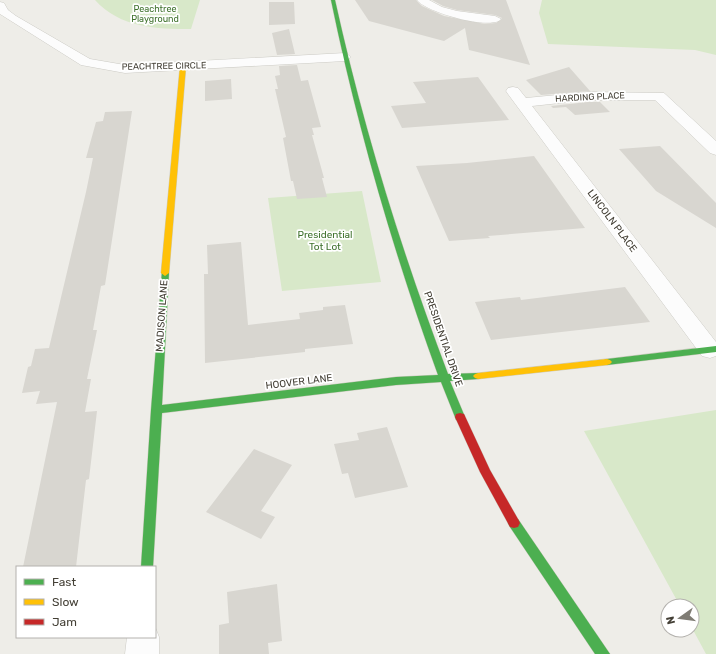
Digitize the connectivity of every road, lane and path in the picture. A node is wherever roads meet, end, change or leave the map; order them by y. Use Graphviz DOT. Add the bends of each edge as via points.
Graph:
graph roads {
  1 [pos="333,0"];
  2 [pos="422,0"];
  3 [pos="0,5"];
  4 [pos="495,19"];
  5 [pos="345,57"];
  6 [pos="183,66"];
  7 [pos="518,97"];
  8 [pos="716,150"];
  9 [pos="713,349"];
  10 [pos="444,379"];
  11 [pos="156,410"];
  12 [pos="147,566"];
  13 [pos="143,638"];
  14 [pos="142,654"];
  15 [pos="603,654"];
  1 -- 5 [label="street, PRESIDENTIAL DRIVE"];
  2 -- 4 [label="street" via="444,11"];
  3 -- 6 [label="street, PEACHTREE CIRCLE" via="12,18 86,62 125,68"];
  5 -- 6 [label="street, PEACHTREE CIRCLE"];
  5 -- 10 [label="street, PRESIDENTIAL DRIVE" via="380,183"];
  6 -- 11 [label="street, MADISON LANE" via="166,253"];
  7 -- 8 [label="street, HARDING PLACE" via="659,96"];
  7 -- 9 [label="street, LINCOLN PLACE"];
  9 -- 10 [label="street, LINCOLN PLACE"];
  10 -- 11 [label="street, HOOVER LANE" via="396,381"];
  10 -- 15 [label="street, PRESIDENTIAL DRIVE" via="471,442 501,501 566,605"];
  11 -- 12 [label="street, MADISON LANE"];
  13 -- 14 [label="street"];
}
